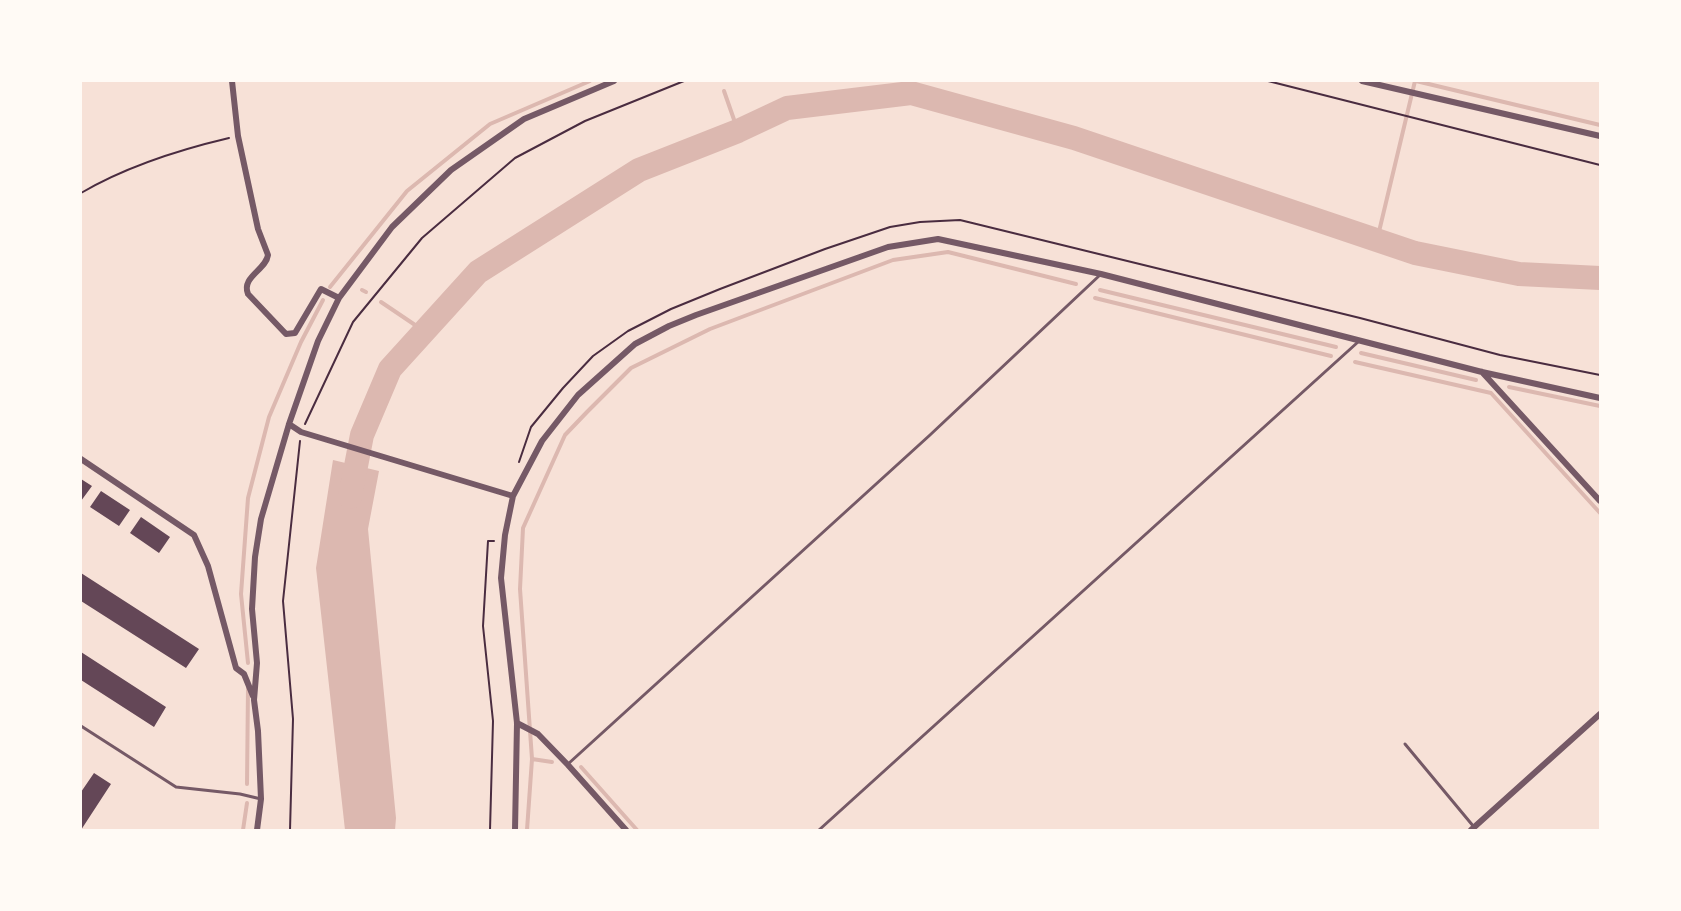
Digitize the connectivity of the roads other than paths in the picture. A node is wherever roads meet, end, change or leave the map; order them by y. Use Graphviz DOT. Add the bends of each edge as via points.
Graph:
graph roads {
  1 [pos="232,81"];
  2 [pos="614,81"];
  3 [pos="1362,81"];
  4 [pos="1600,136"];
  5 [pos="1101,274"];
  6 [pos="339,298"];
  7 [pos="1359,340"];
  8 [pos="1482,372"];
  9 [pos="1600,398"];
  10 [pos="289,424"];
  11 [pos="81,459"];
  12 [pos="513,496"];
  13 [pos="1600,501"];
  14 [pos="254,700"];
  15 [pos="1600,714"];
  16 [pos="517,723"];
  17 [pos="81,726"];
  18 [pos="1405,744"];
  19 [pos="568,765"];
  20 [pos="261,799"];
  21 [pos="1472,829"];
  22 [pos="257,830"];
  23 [pos="515,830"];
  24 [pos="626,830"];
  25 [pos="819,830"];
  1 -- 6 [label="street" via="238,136 258,230 268,255 247,282 248,294 286,334 295,333 321,289"];
  2 -- 6 [label="street" via="524,119 451,170 392,227"];
  3 -- 4 [label="street"];
  5 -- 7 [label="street"];
  5 -- 12 [label="street" via="938,239 888,247 696,315 635,344 578,395 542,441"];
  5 -- 19 [label="lane"];
  6 -- 10 [label="street" via="318,341"];
  7 -- 8 [label="street"];
  7 -- 25 [label="lane"];
  8 -- 9 [label="street"];
  8 -- 13 [label="street"];
  10 -- 12 [label="street" via="301,432"];
  10 -- 14 [label="street" via="261,519 255,557"];
  11 -- 14 [label="street" via="194,534 208,566 236,668 244,674"];
  12 -- 16 [label="street" via="501,578"];
  14 -- 20 [label="street"];
  15 -- 21 [label="street"];
  16 -- 19 [label="street" via="537,734"];
  16 -- 23 [label="street"];
  17 -- 20 [label="lane" via="177,787"];
  18 -- 21 [label="lane"];
  19 -- 24 [label="street"];
  20 -- 22 [label="street"];
}
